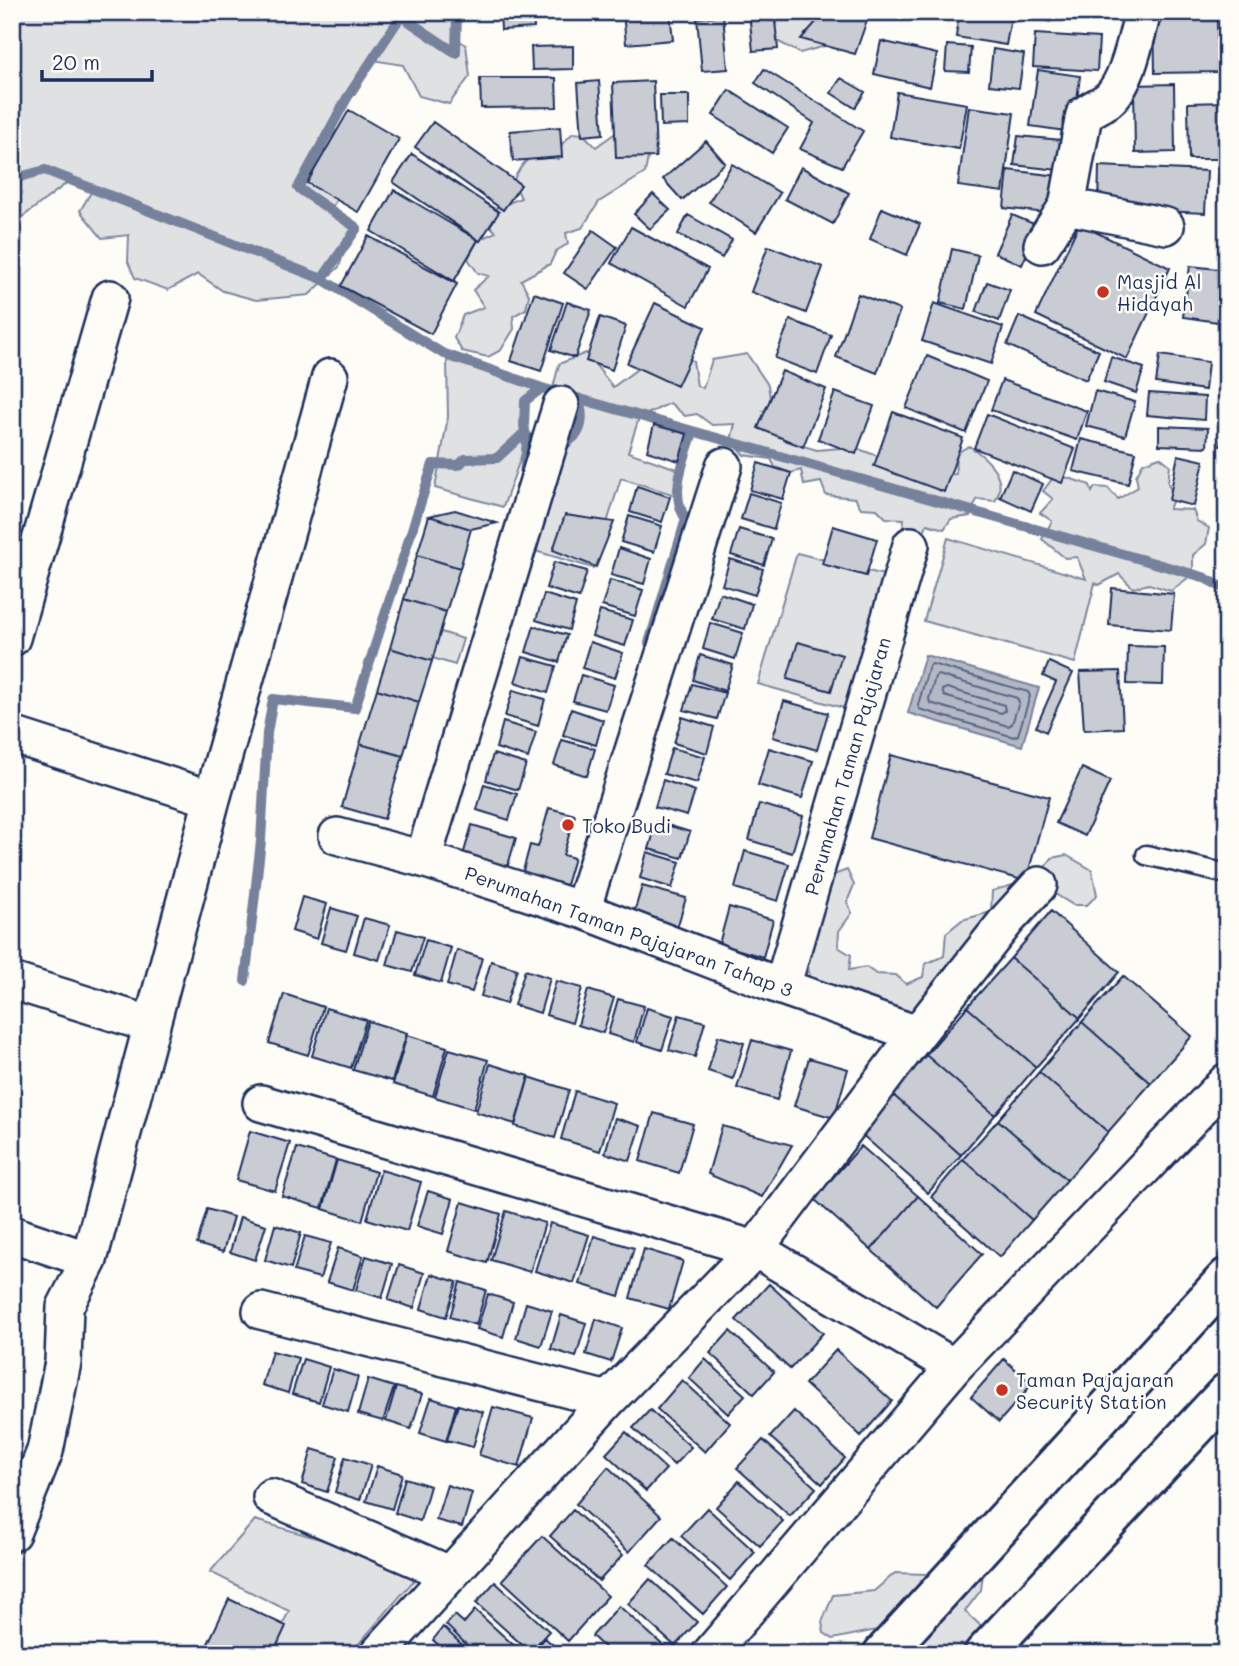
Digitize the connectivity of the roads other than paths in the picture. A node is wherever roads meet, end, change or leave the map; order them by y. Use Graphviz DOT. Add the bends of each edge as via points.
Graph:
graph roads {
  1 [pos="1143,12"];
  2 [pos="1067,206"];
  3 [pos="1166,226"];
  4 [pos="1042,245"];
  5 [pos="110,298"];
  6 [pos="330,377"];
  7 [pos="561,405"];
  8 [pos="724,466"];
  9 [pos="911,545"];
  10 [pos="12,638"];
  11 [pos="12,735"];
  12 [pos="212,799"];
  13 [pos="337,836"];
  14 [pos="1146,855"];
  15 [pos="423,859"];
  16 [pos="1227,874"];
  17 [pos="1038,885"];
  18 [pos="582,910"];
  19 [pos="12,981"];
  20 [pos="782,987"];
  21 [pos="152,1025"];
  22 [pos="917,1034"];
  23 [pos="1227,1081"];
  24 [pos="261,1103"];
  25 [pos="12,1234"];
  26 [pos="755,1249"];
  27 [pos="89,1260"];
  28 [pos="1227,1278"];
  29 [pos="261,1311"];
  30 [pos="954,1367"];
  31 [pos="1227,1393"];
  32 [pos="608,1400"];
  33 [pos="271,1497"];
  34 [pos="12,1533"];
  35 [pos="450,1574"];
  36 [pos="377,1654"];
  37 [pos="710,1654"];
  38 [pos="883,1654"];
  39 [pos="984,1654"];
  1 -- 2 [label="street" via="1118,88 1084,114"];
  2 -- 3 [label="street"];
  2 -- 4 [label="street"];
  5 -- 10 [label="street"];
  6 -- 12 [label="street"];
  7 -- 15 [label="street"];
  8 -- 18 [label="street"];
  9 -- 20 [label="street, Perumahan Taman Pajajaran"];
  11 -- 12 [label="street"];
  12 -- 21 [label="street"];
  13 -- 15 [label="street, Perumahan Taman Pajajaran Tahap 3"];
  14 -- 16 [label="lane"];
  15 -- 18 [label="street, Perumahan Taman Pajajaran Tahap 3"];
  17 -- 22 [label="street"];
  18 -- 20 [label="street, Perumahan Taman Pajajaran Tahap 3"];
  19 -- 21 [label="street"];
  20 -- 22 [label="street, Perumahan Taman Pajajaran Tahap 3"];
  21 -- 27 [label="street"];
  22 -- 26 [label="street"];
  23 -- 30 [label="street"];
  24 -- 26 [label="street"];
  25 -- 27 [label="street"];
  26 -- 30 [label="street"];
  26 -- 32 [label="street"];
  27 -- 34 [label="street" via="65,1307 63,1362 45,1451"];
  28 -- 38 [label="main road"];
  29 -- 32 [label="street"];
  30 -- 37 [label="street"];
  31 -- 39 [label="main road"];
  32 -- 35 [label="street"];
  33 -- 35 [label="street"];
  35 -- 36 [label="street"];
}
